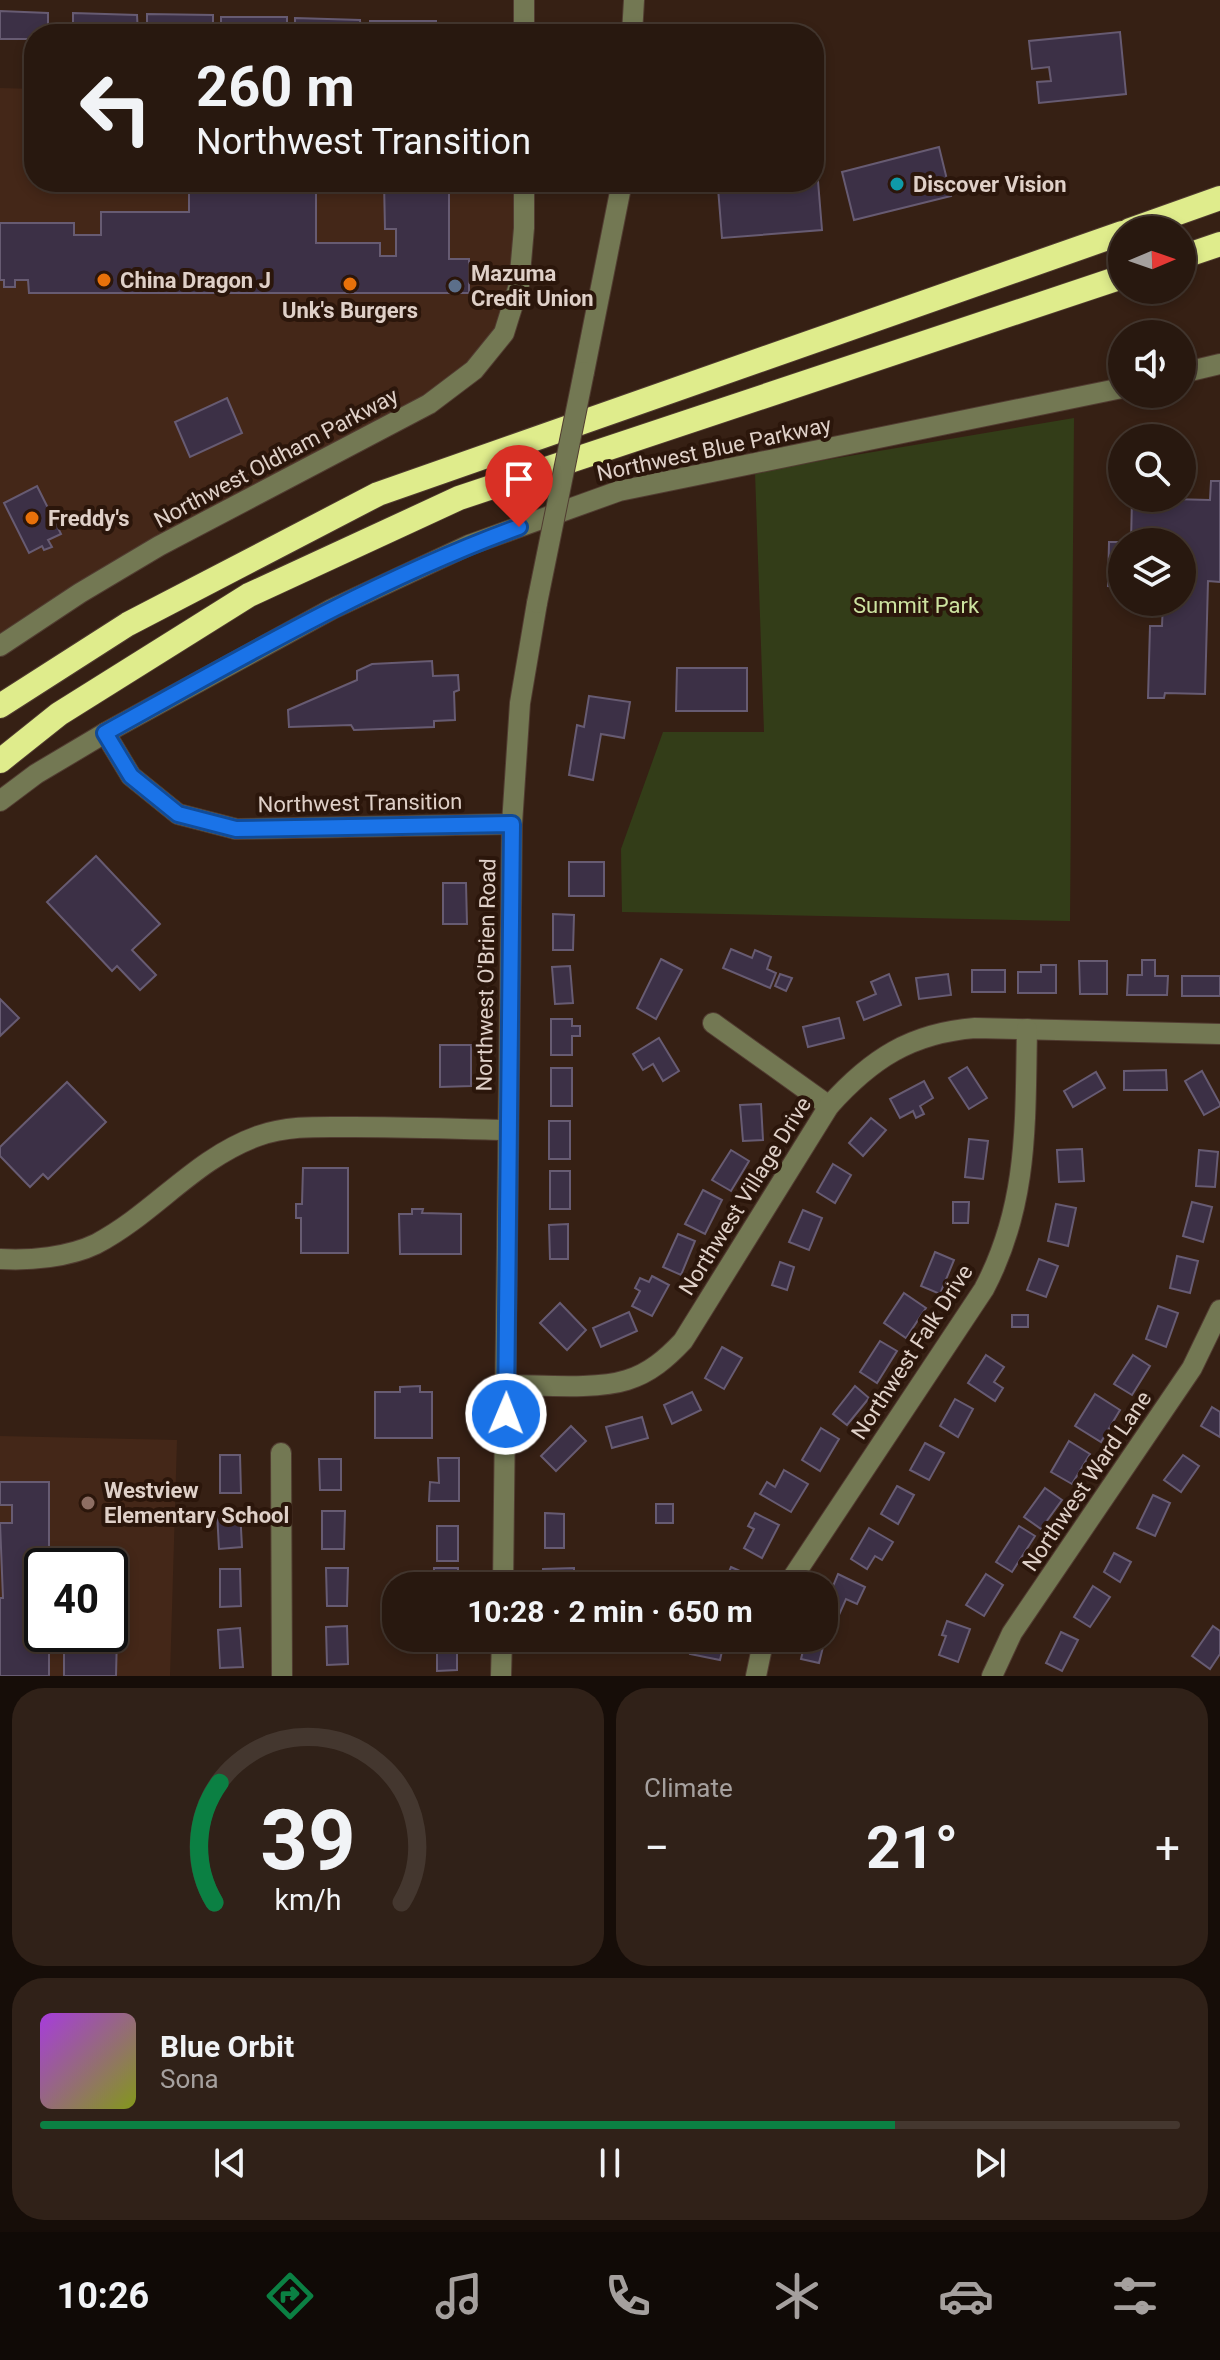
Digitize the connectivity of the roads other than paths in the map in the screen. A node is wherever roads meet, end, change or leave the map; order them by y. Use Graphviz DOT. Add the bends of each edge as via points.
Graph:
graph roads {
  1 [pos="524,0"];
  2 [pos="634,0"];
  3 [pos="524,24"];
  4 [pos="633,24"];
  5 [pos="524,192"];
  6 [pos="620,192"];
  7 [pos="1220,198"];
  8 [pos="1169,216"];
  9 [pos="1108,238"];
  10 [pos="1220,244"];
  11 [pos="1196,252"];
  12 [pos="1108,282"];
  13 [pos="1220,364"];
  14 [pos="1196,370"];
  15 [pos="1108,391"];
  16 [pos="0,646"];
  17 [pos="0,706"];
  18 [pos="105,733"];
  19 [pos="0,761"];
  20 [pos="0,801"];
  21 [pos="512,824"];
  22 [pos="713,1023"];
  23 [pos="1027,1029"];
  24 [pos="1220,1034"];
  25 [pos="829,1106"];
  26 [pos="507,1130"];
  27 [pos="0,1259"];
  28 [pos="1220,1310"];
  29 [pos="507,1385"];
  30 [pos="281,1453"];
  31 [pos="503,1572"];
  32 [pos="796,1572"];
  33 [pos="502,1652"];
  34 [pos="761,1652"];
  35 [pos="282,1676"];
  36 [pos="501,1676"];
  37 [pos="756,1676"];
  38 [pos="992,1676"];
  1 -- 3 [label="street"];
  2 -- 4 [label="street"];
  5 -- 16 [label="street, Northwest Oldham Parkway" via="519,285 504,333 474,370 429,404 159,546"];
  6 -- 21 [label="street, Northwest O'Brien Road, bridge" via="537,603 520,703"];
  7 -- 8 [label="highway"];
  9 -- 17 [label="highway" via="378,494 128,624"];
  10 -- 11 [label="highway"];
  12 -- 19 [label="highway" via="459,498 249,595 59,714"];
  13 -- 14 [label="street"];
  15 -- 18 [label="street, Northwest Blue Parkway" via="619,491 469,545 332,609"];
  18 -- 20 [label="street, Northwest Blue Parkway"];
  18 -- 21 [label="street, Northwest Transition" via="131,776 178,814 236,829"];
  21 -- 26 [label="street, Northwest O'Brien Road"];
  22 -- 25 [label="street"];
  23 -- 24 [label="street, Northwest Village Drive"];
  23 -- 25 [label="street, Northwest Village Drive" via="950,1030 903,1044 851,1081"];
  23 -- 32 [label="street, Northwest Falk Drive" via="1023,1169 998,1262"];
  25 -- 29 [label="street, Northwest Village Drive" via="683,1341 664,1361 609,1384"];
  26 -- 27 [label="street" via="287,1128 229,1147 93,1245"];
  26 -- 29 [label="street, Northwest O'Brien Road"];
  28 -- 38 [label="street, Northwest Ward Lane" via="1192,1368 1012,1633"];
  29 -- 31 [label="street, Northwest O'Brien Road"];
  30 -- 35 [label="street"];
  33 -- 36 [label="street"];
  34 -- 37 [label="street"];
}
